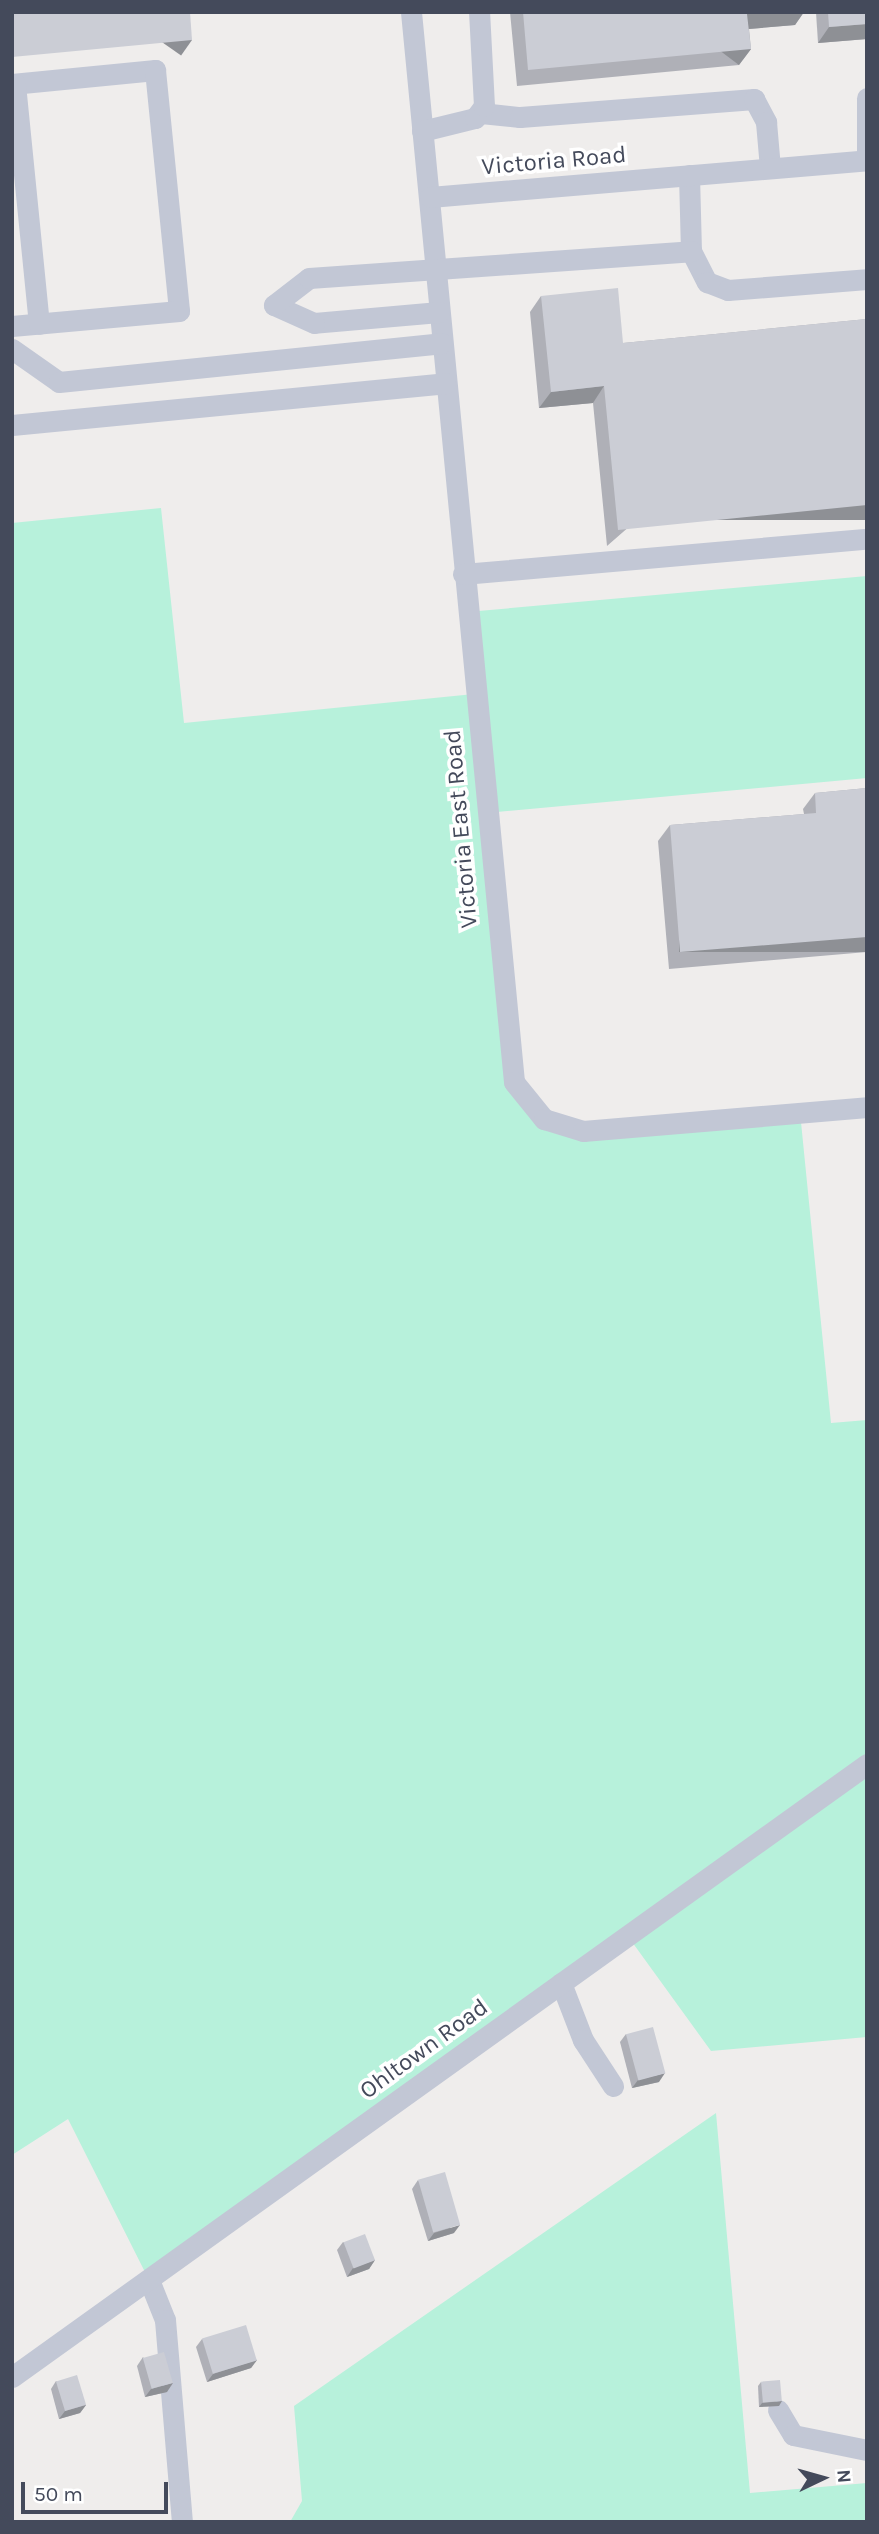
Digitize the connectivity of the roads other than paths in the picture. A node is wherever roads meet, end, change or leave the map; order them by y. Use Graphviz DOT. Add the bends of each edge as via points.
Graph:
graph roads {
  1 [pos="411,12"];
  2 [pos="479,12"];
  3 [pos="13,84"];
  4 [pos="867,98"];
  5 [pos="481,113"];
  6 [pos="422,131"];
  7 [pos="867,158"];
  8 [pos="769,168"];
  9 [pos="689,176"];
  10 [pos="430,197"];
  11 [pos="691,251"];
  12 [pos="435,267"];
  13 [pos="867,279"];
  14 [pos="439,312"];
  15 [pos="39,324"];
  16 [pos="12,326"];
  17 [pos="441,343"];
  18 [pos="12,349"];
  19 [pos="445,383"];
  20 [pos="12,425"];
  21 [pos="867,539"];
  22 [pos="463,574"];
  23 [pos="867,1107"];
  24 [pos="867,1763"];
  25 [pos="561,1983"];
  26 [pos="613,2086"];
  27 [pos="149,2280"];
  28 [pos="12,2377"];
  29 [pos="778,2410"];
  30 [pos="867,2449"];
  31 [pos="182,2522"];
  1 -- 6 [label="street"];
  2 -- 5 [label="street" via="486,97"];
  3 -- 15 [label="street"];
  3 -- 15 [label="street" via="155,70 178,311"];
  4 -- 7 [label="street"];
  5 -- 6 [label="street"];
  5 -- 8 [label="street" via="520,117 754,99 766,122"];
  6 -- 10 [label="street"];
  7 -- 8 [label="street, Victoria Road"];
  8 -- 9 [label="street, Victoria Road"];
  9 -- 10 [label="street, Victoria Road"];
  9 -- 11 [label="street"];
  10 -- 12 [label="street, Victoria East Road"];
  11 -- 12 [label="street"];
  11 -- 13 [label="street" via="707,282 728,290"];
  12 -- 14 [label="street, Victoria East Road"];
  12 -- 14 [label="street" via="309,278 274,305 314,323"];
  14 -- 17 [label="street, Victoria East Road"];
  15 -- 16 [label="street"];
  17 -- 18 [label="street" via="60,382"];
  17 -- 19 [label="street, Victoria East Road"];
  19 -- 20 [label="street"];
  19 -- 22 [label="street, Victoria East Road"];
  21 -- 22 [label="street"];
  22 -- 23 [label="street, Victoria East Road" via="509,1056 520,1095 544,1119 583,1131"];
  24 -- 25 [label="street, Ohltown Road"];
  25 -- 26 [label="street" via="583,2039"];
  25 -- 27 [label="street, Ohltown Road"];
  27 -- 28 [label="street, Ohltown Road"];
  27 -- 31 [label="street" via="165,2320"];
  29 -- 30 [label="street" via="793,2435"];
}
